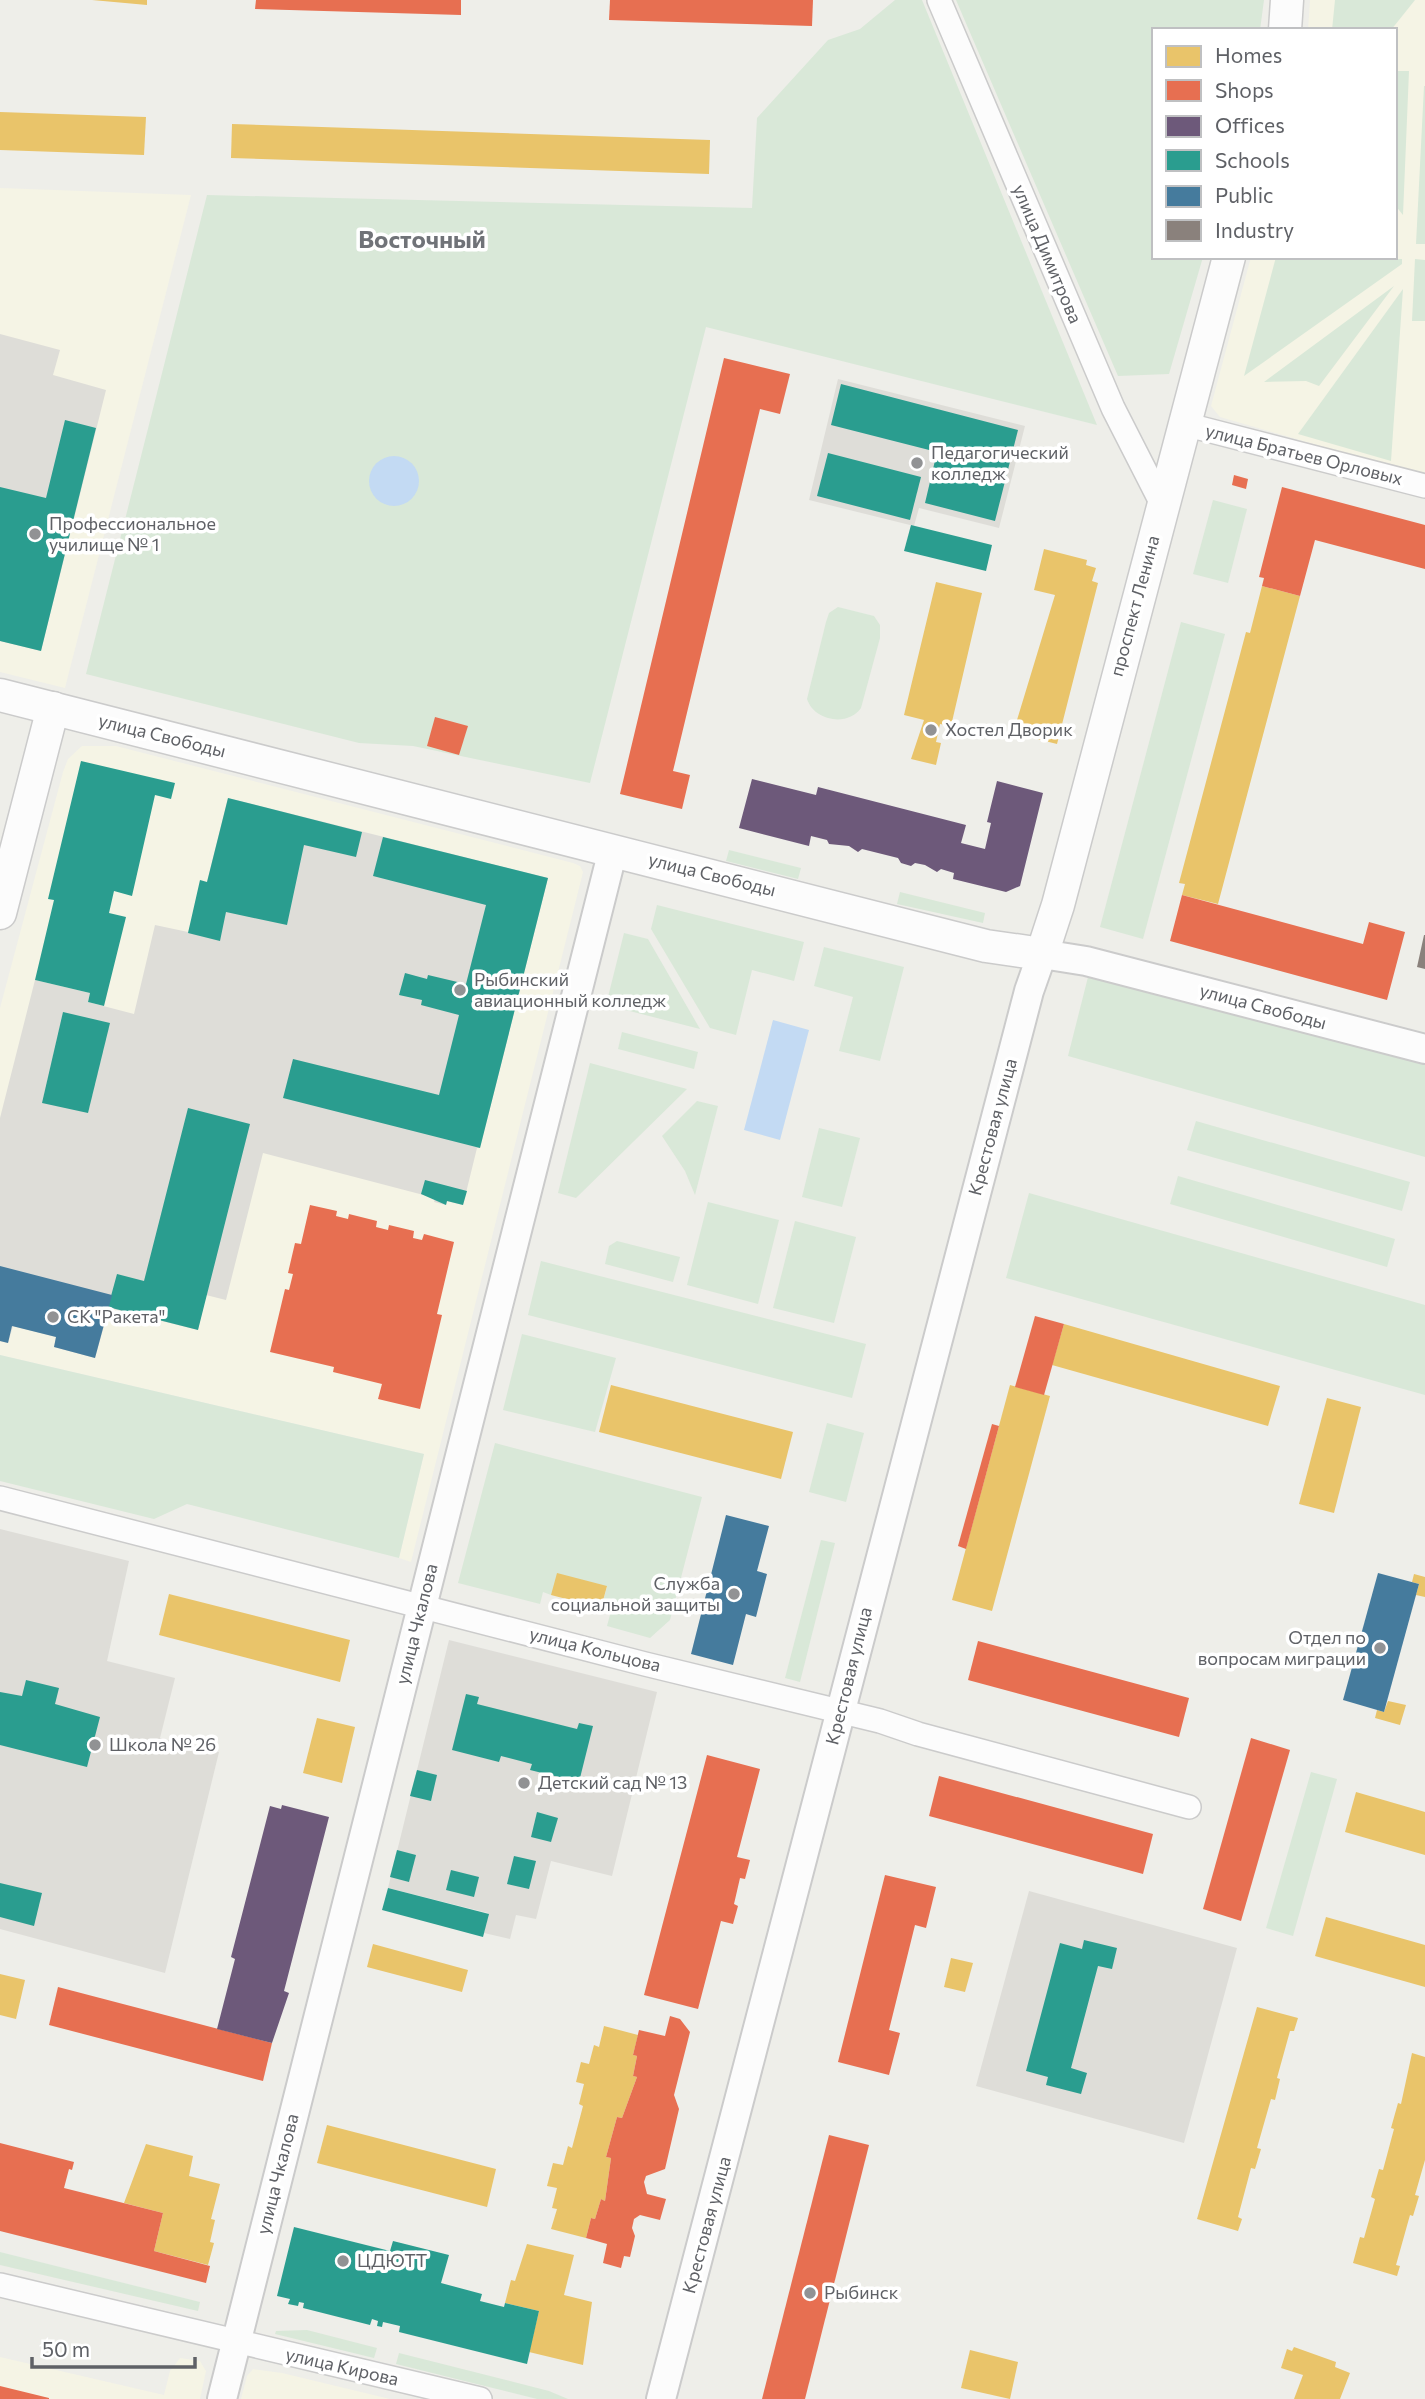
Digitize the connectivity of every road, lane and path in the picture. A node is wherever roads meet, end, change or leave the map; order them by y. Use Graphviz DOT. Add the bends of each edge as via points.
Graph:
graph roads {
  1 [pos="939,0"];
  2 [pos="1287,0"];
  3 [pos="1284,28"];
  4 [pos="1228,259"];
  5 [pos="1184,425"];
  6 [pos="1425,486"];
  7 [pos="1162,504"];
  8 [pos="0,695"];
  9 [pos="53,708"];
  10 [pos="613,850"];
  11 [pos="0,913"];
  12 [pos="1042,954"];
  13 [pos="1425,1049"];
  14 [pos="0,1498"];
  15 [pos="422,1606"];
  16 [pos="840,1710"];
  17 [pos="1189,1807"];
  18 [pos="0,2285"];
  19 [pos="236,2340"];
  20 [pos="222,2399"];
  21 [pos="480,2399"];
  22 [pos="661,2399"];
  1 -- 7 [label="street, улица Димитрова" via="1112,408"];
  2 -- 3 [label="main road"];
  4 -- 5 [label="main road, проспект Ленина"];
  5 -- 6 [label="street, улица Братьев Орловых"];
  5 -- 7 [label="main road, проспект Ленина"];
  7 -- 12 [label="main road, проспект Ленина"];
  8 -- 9 [label="main road, улица Свободы"];
  9 -- 10 [label="main road, улица Свободы"];
  9 -- 11 [label="main road"];
  10 -- 12 [label="main road, улица Свободы" via="986,946"];
  10 -- 15 [label="street, улица Чкалова"];
  12 -- 13 [label="street, улица Свободы" via="1086,961"];
  12 -- 16 [label="street, Крестовая улица"];
  14 -- 15 [label="street, улица Кольцова"];
  15 -- 16 [label="street, улица Кольцова"];
  15 -- 19 [label="street, улица Чкалова"];
  16 -- 17 [label="street, улица Кольцова"];
  16 -- 22 [label="street, Крестовая улица"];
  18 -- 19 [label="street, улица Кирова"];
  19 -- 20 [label="street, улица Чкалова"];
  19 -- 21 [label="street, улица Кирова"];
}
